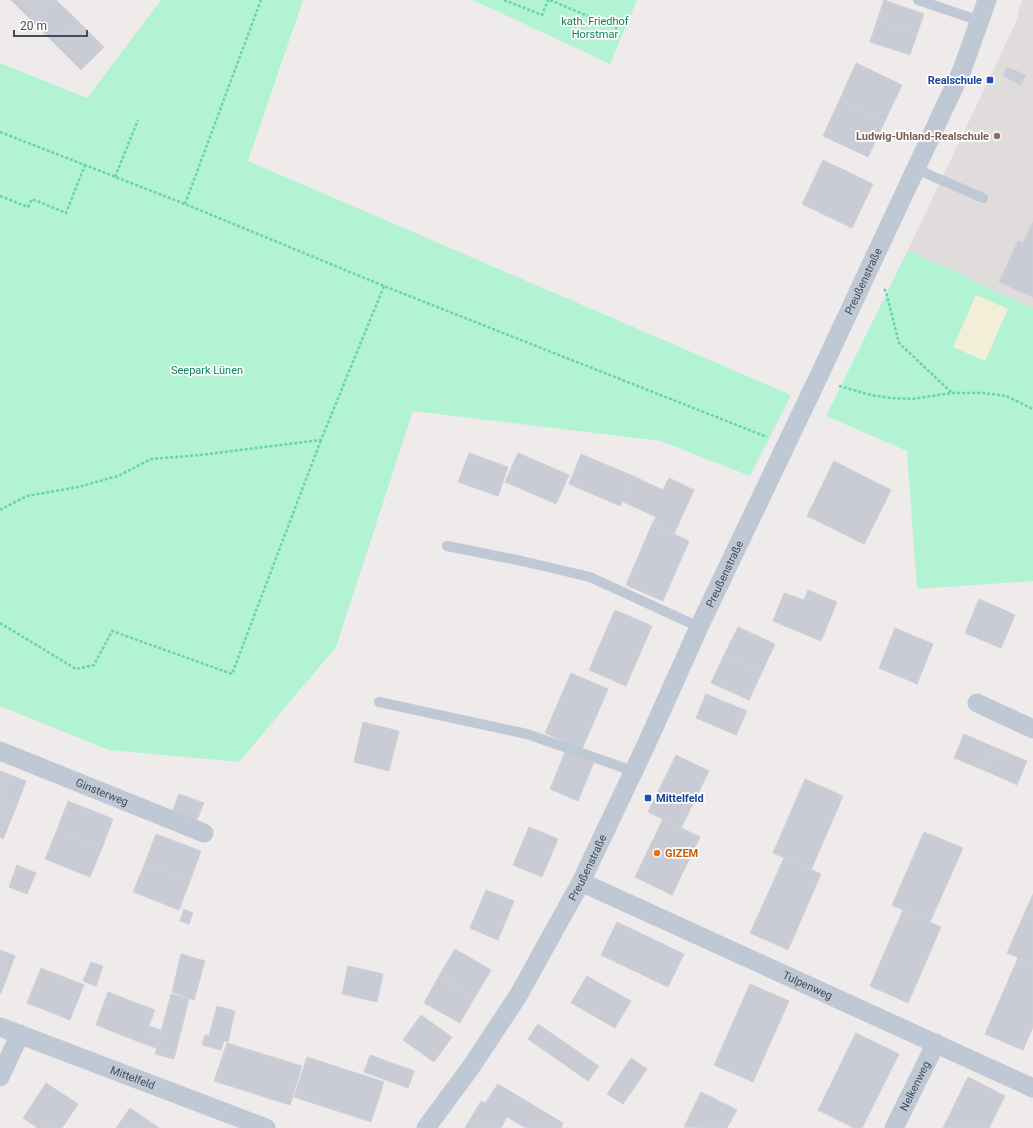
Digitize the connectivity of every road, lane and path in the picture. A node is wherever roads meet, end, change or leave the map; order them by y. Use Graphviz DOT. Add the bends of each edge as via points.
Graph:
graph roads {
  1 [pos="261,0"];
  2 [pos="504,0"];
  3 [pos="549,0"];
  4 [pos="918,0"];
  5 [pos="987,0"];
  6 [pos="980,21"];
  7 [pos="619,29"];
  8 [pos="138,120"];
  9 [pos="0,132"];
  10 [pos="85,165"];
  11 [pos="916,169"];
  12 [pos="115,177"];
  13 [pos="0,196"];
  14 [pos="983,198"];
  15 [pos="185,204"];
  16 [pos="870,267"];
  17 [pos="384,286"];
  18 [pos="817,380"];
  19 [pos="952,393"];
  20 [pos="1033,409"];
  21 [pos="321,440"];
  22 [pos="786,445"];
  23 [pos="0,510"];
  24 [pos="447,546"];
  25 [pos="0,623"];
  26 [pos="699,627"];
  27 [pos="379,702"];
  28 [pos="977,703"];
  29 [pos="1033,729"];
  30 [pos="0,751"];
  31 [pos="633,771"];
  32 [pos="204,833"];
  33 [pos="581,882"];
  34 [pos="0,1027"];
  35 [pos="20,1034"];
  36 [pos="936,1043"];
  37 [pos="0,1077"];
  38 [pos="1033,1088"];
  39 [pos="266,1128"];
  40 [pos="426,1128"];
  41 [pos="894,1128"];
  1 -- 15 [label="path"];
  2 -- 3 [label="path" via="542,15"];
  3 -- 7 [label="path"];
  4 -- 6 [label="lane"];
  5 -- 6 [label="street, Preußenstraße"];
  6 -- 11 [label="street, Preußenstraße" via="962,70"];
  8 -- 12 [label="path"];
  9 -- 10 [label="path"];
  10 -- 12 [label="path"];
  10 -- 13 [label="path" via="66,213 32,199 28,207"];
  11 -- 14 [label="lane"];
  11 -- 16 [label="street, Preußenstraße"];
  12 -- 15 [label="path"];
  15 -- 17 [label="path"];
  16 -- 18 [label="street, Preußenstraße"];
  16 -- 19 [label="path" via="886,292 899,343"];
  17 -- 21 [label="path"];
  17 -- 22 [label="path"];
  18 -- 19 [label="path" via="890,398 912,399"];
  18 -- 22 [label="street, Preußenstraße"];
  19 -- 20 [label="path" via="1006,396"];
  21 -- 23 [label="path" via="151,459 118,476 78,487 27,496"];
  21 -- 25 [label="path" via="232,674 112,631 94,665 76,669"];
  22 -- 26 [label="street, Preußenstraße"];
  24 -- 26 [label="lane" via="590,577"];
  26 -- 31 [label="street, Preußenstraße"];
  27 -- 31 [label="lane" via="527,734"];
  28 -- 29 [label="street"];
  30 -- 32 [label="street, Ginsterweg"];
  31 -- 33 [label="street, Preußenstraße"];
  33 -- 36 [label="street, Tulpenweg"];
  33 -- 40 [label="street, Preußenstraße" via="518,996 471,1067"];
  34 -- 35 [label="street, Mittelfeld"];
  35 -- 37 [label="street"];
  35 -- 39 [label="street, Mittelfeld"];
  36 -- 38 [label="street, Tulpenweg"];
  36 -- 41 [label="street, Nelkenweg"];
}
